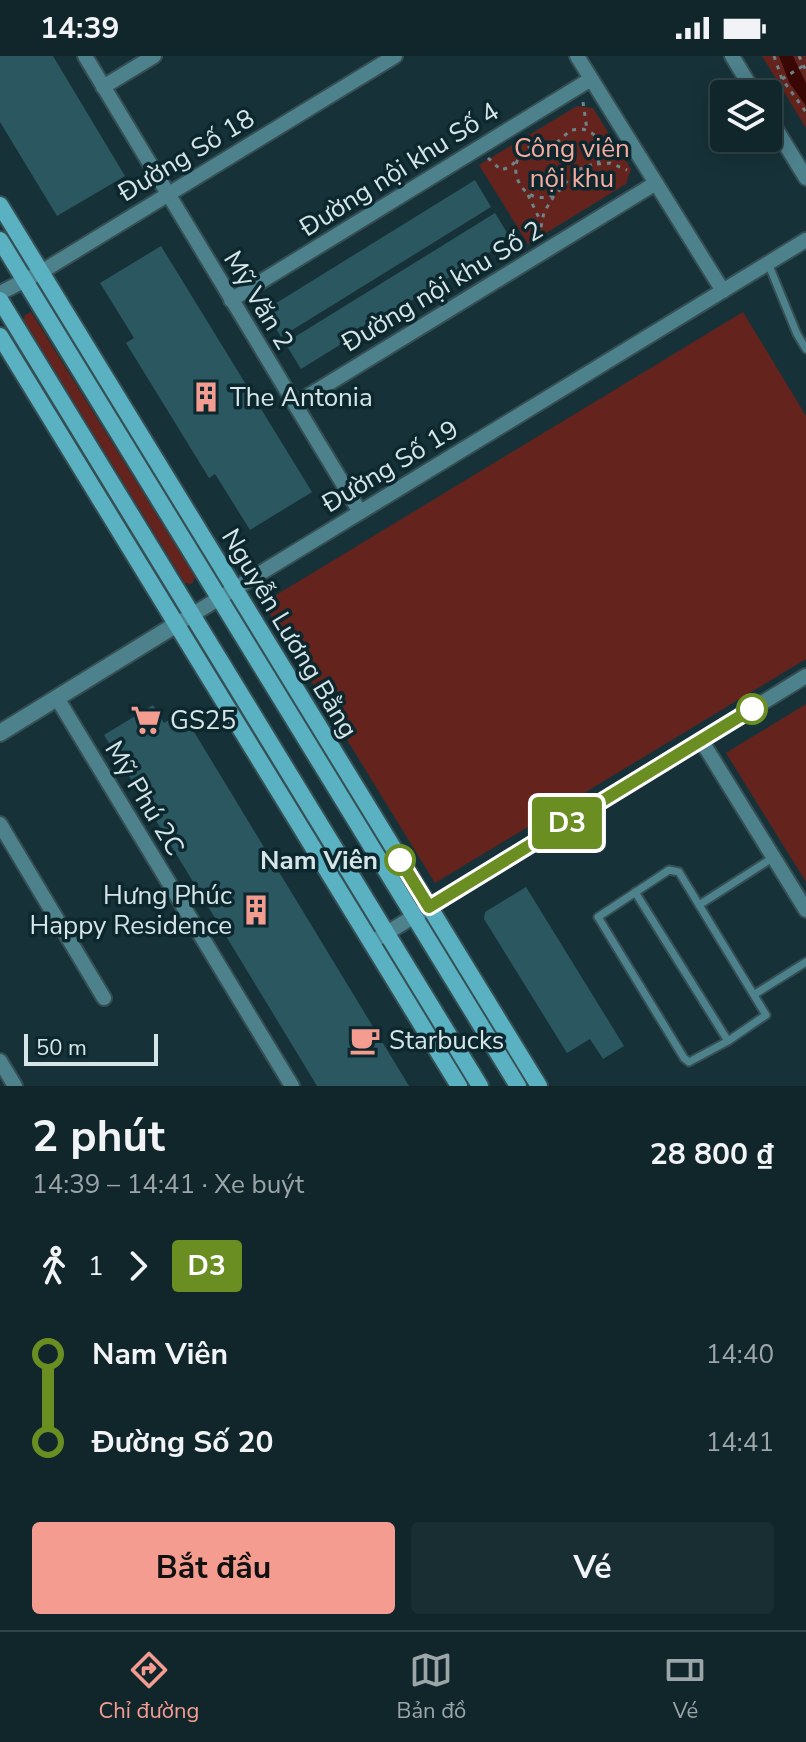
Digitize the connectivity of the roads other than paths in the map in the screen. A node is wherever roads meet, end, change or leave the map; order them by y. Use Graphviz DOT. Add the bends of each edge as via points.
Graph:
graph roads {
  1 [pos="85,56"];
  2 [pos="154,56"];
  3 [pos="395,56"];
  4 [pos="577,56"];
  5 [pos="732,56"];
  6 [pos="591,79"];
  7 [pos="747,80"];
  8 [pos="103,87"];
  9 [pos="782,139"];
  10 [pos="806,178"];
  11 [pos="656,183"];
  12 [pos="167,195"];
  13 [pos="0,205"];
  14 [pos="0,240"];
  15 [pos="806,240"];
  16 [pos="768,263"];
  17 [pos="41,272"];
  18 [pos="24,280"];
  19 [pos="723,291"];
  20 [pos="0,293"];
  21 [pos="0,300"];
  22 [pos="231,300"];
  23 [pos="0,336"];
  24 [pos="806,349"];
  25 [pos="295,404"];
  26 [pos="360,512"];
  27 [pos="236,588"];
  28 [pos="220,598"];
  29 [pos="192,615"];
  30 [pos="177,624"];
  31 [pos="806,676"];
  32 [pos="57,698"];
  33 [pos="0,733"];
  34 [pos="701,740"];
  35 [pos="0,824"];
  36 [pos="774,857"];
  37 [pos="635,892"];
  38 [pos="699,905"];
  39 [pos="429,907"];
  40 [pos="806,910"];
  41 [pos="414,917"];
  42 [pos="387,933"];
  43 [pos="371,943"];
  44 [pos="806,962"];
  45 [pos="755,994"];
  46 [pos="104,998"];
  47 [pos="728,1041"];
  48 [pos="0,1061"];
  49 [pos="15,1086"];
  50 [pos="292,1086"];
  51 [pos="459,1086"];
  52 [pos="480,1086"];
  53 [pos="518,1086"];
  54 [pos="539,1086"];
  1 -- 8 [label="street, Mỹ Văn 2"];
  2 -- 8 [label="street"];
  3 -- 12 [label="street, Đường Số 18"];
  4 -- 6 [label="street"];
  5 -- 7 [label="street"];
  6 -- 11 [label="street"];
  6 -- 22 [label="street, Đường nội khu Số 4"];
  8 -- 12 [label="street, Mỹ Văn 2"];
  9 -- 10 [label="street"];
  11 -- 19 [label="street"];
  11 -- 25 [label="street, Đường nội khu Số 2"];
  12 -- 17 [label="street, Đường Số 18"];
  12 -- 22 [label="street, Mỹ Văn 2"];
  13 -- 17 [label="main road, Nguyễn Lương Bằng"];
  14 -- 18 [label="main road, Nguyễn Lương Bằng"];
  15 -- 16 [label="street, Đường Số 19"];
  16 -- 19 [label="street, Đường Số 19"];
  16 -- 24 [label="lane"];
  17 -- 18 [label="street, Đường Số 18"];
  17 -- 27 [label="main road, Nguyễn Lương Bằng"];
  18 -- 20 [label="street, Đường Số 18"];
  18 -- 28 [label="main road, Nguyễn Lương Bằng"];
  19 -- 26 [label="street, Đường Số 19"];
  21 -- 29 [label="main road"];
  22 -- 25 [label="street, Mỹ Văn 2"];
  23 -- 30 [label="main road"];
  25 -- 26 [label="street, Mỹ Văn 2"];
  26 -- 27 [label="street, Đường Số 19"];
  27 -- 28 [label="street, Đường Số 19"];
  27 -- 39 [label="main road, Nguyễn Lương Bằng"];
  28 -- 29 [label="street, Đường Số 19"];
  28 -- 41 [label="main road, Nguyễn Lương Bằng"];
  29 -- 30 [label="street, Đường Số 19"];
  29 -- 42 [label="main road"];
  30 -- 32 [label="street, Đường Số 19"];
  30 -- 43 [label="main road"];
  31 -- 34 [label="street"];
  32 -- 33 [label="street, Đường Số 19"];
  32 -- 50 [label="street, Mỹ Phú 2C"];
  34 -- 36 [label="street"];
  34 -- 39 [label="street"];
  35 -- 46 [label="street"];
  36 -- 38 [label="lane"];
  36 -- 40 [label="street"];
  37 -- 38 [label="lane" via="675,870"];
  37 -- 47 [label="lane"];
  37 -- 47 [label="lane" via="601,913 599,922 689,1062"];
  38 -- 45 [label="lane"];
  39 -- 41 [label="street"];
  39 -- 54 [label="main road, Nguyễn Lương Bằng"];
  41 -- 42 [label="street"];
  41 -- 53 [label="main road, Nguyễn Lương Bằng"];
  42 -- 43 [label="street"];
  42 -- 52 [label="main road"];
  43 -- 51 [label="main road"];
  44 -- 45 [label="lane"];
  45 -- 47 [label="lane" via="766,1015"];
  48 -- 49 [label="street"];
}
